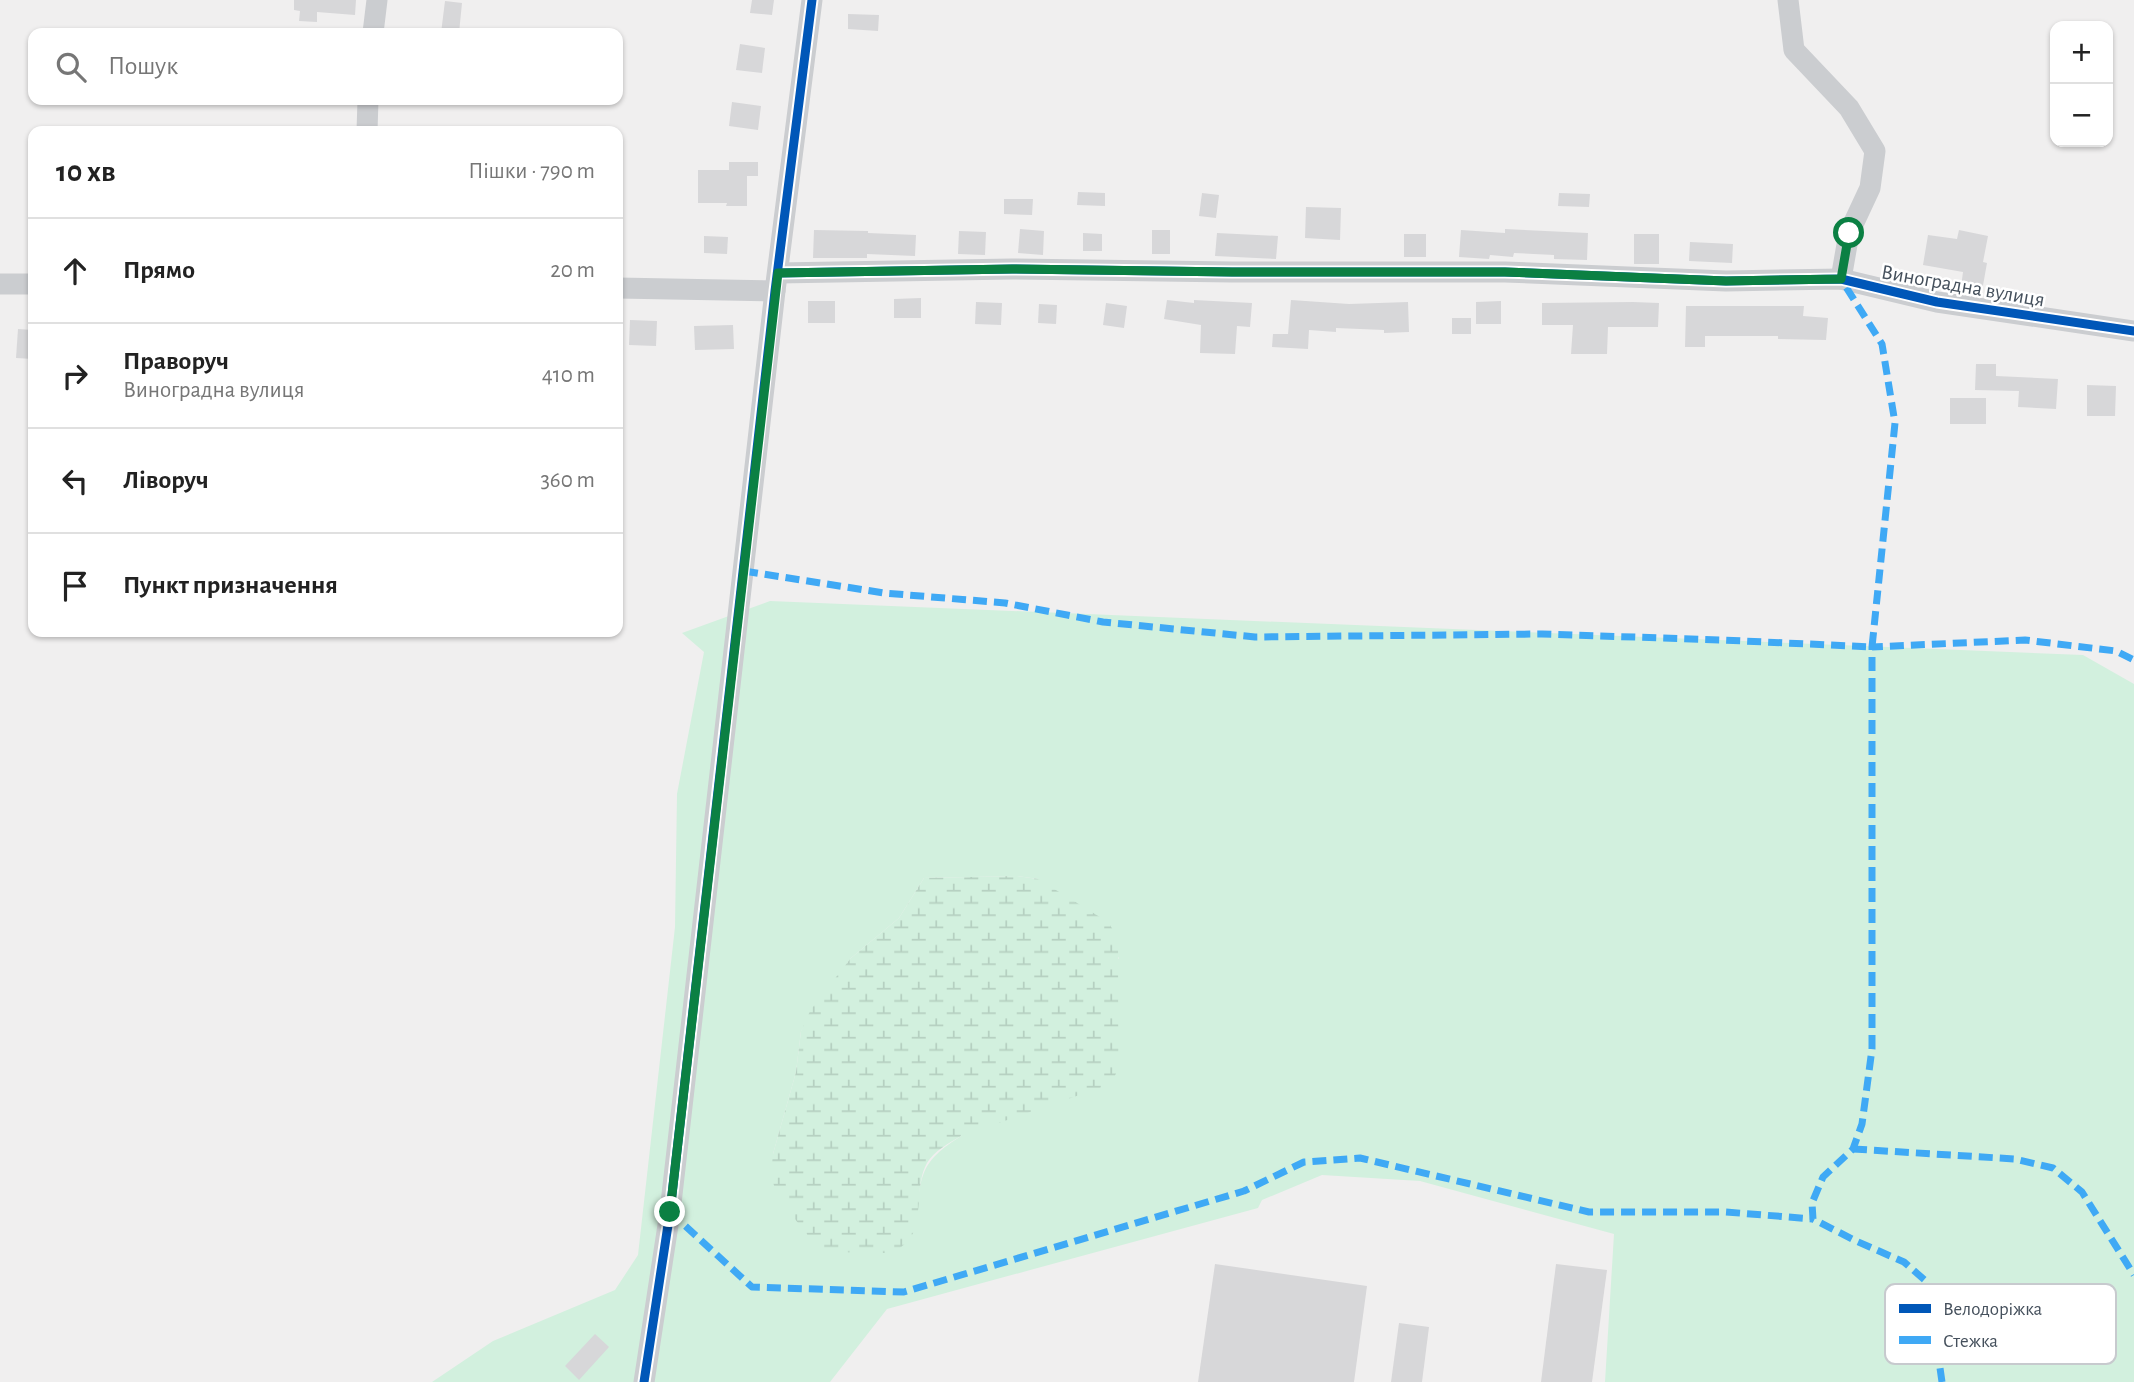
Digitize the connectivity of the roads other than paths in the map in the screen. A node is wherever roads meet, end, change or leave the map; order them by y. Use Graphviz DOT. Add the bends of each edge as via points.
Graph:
graph roads {
  1 [pos="377,0"];
  2 [pos="812,0"];
  3 [pos="1788,0"];
  4 [pos="374,28"];
  5 [pos="368,105"];
  6 [pos="367,126"];
  7 [pos="1841,279"];
  8 [pos="776,282"];
  9 [pos="0,284"];
  10 [pos="28,284"];
  11 [pos="623,288"];
  12 [pos="2134,331"];
  13 [pos="644,1382"];
  1 -- 4 [label="street"];
  2 -- 8 [label="street"];
  3 -- 7 [label="street" via="1794,50 1849,108 1875,151 1870,188 1849,233"];
  5 -- 6 [label="street"];
  7 -- 8 [label="street, Виноградна вулиця" via="1012,269"];
  7 -- 12 [label="street, Виноградна вулиця" via="1937,302"];
  8 -- 11 [label="street, Виноградна вулиця"];
  8 -- 13 [label="street" via="670,1212"];
  9 -- 10 [label="street"];
}
